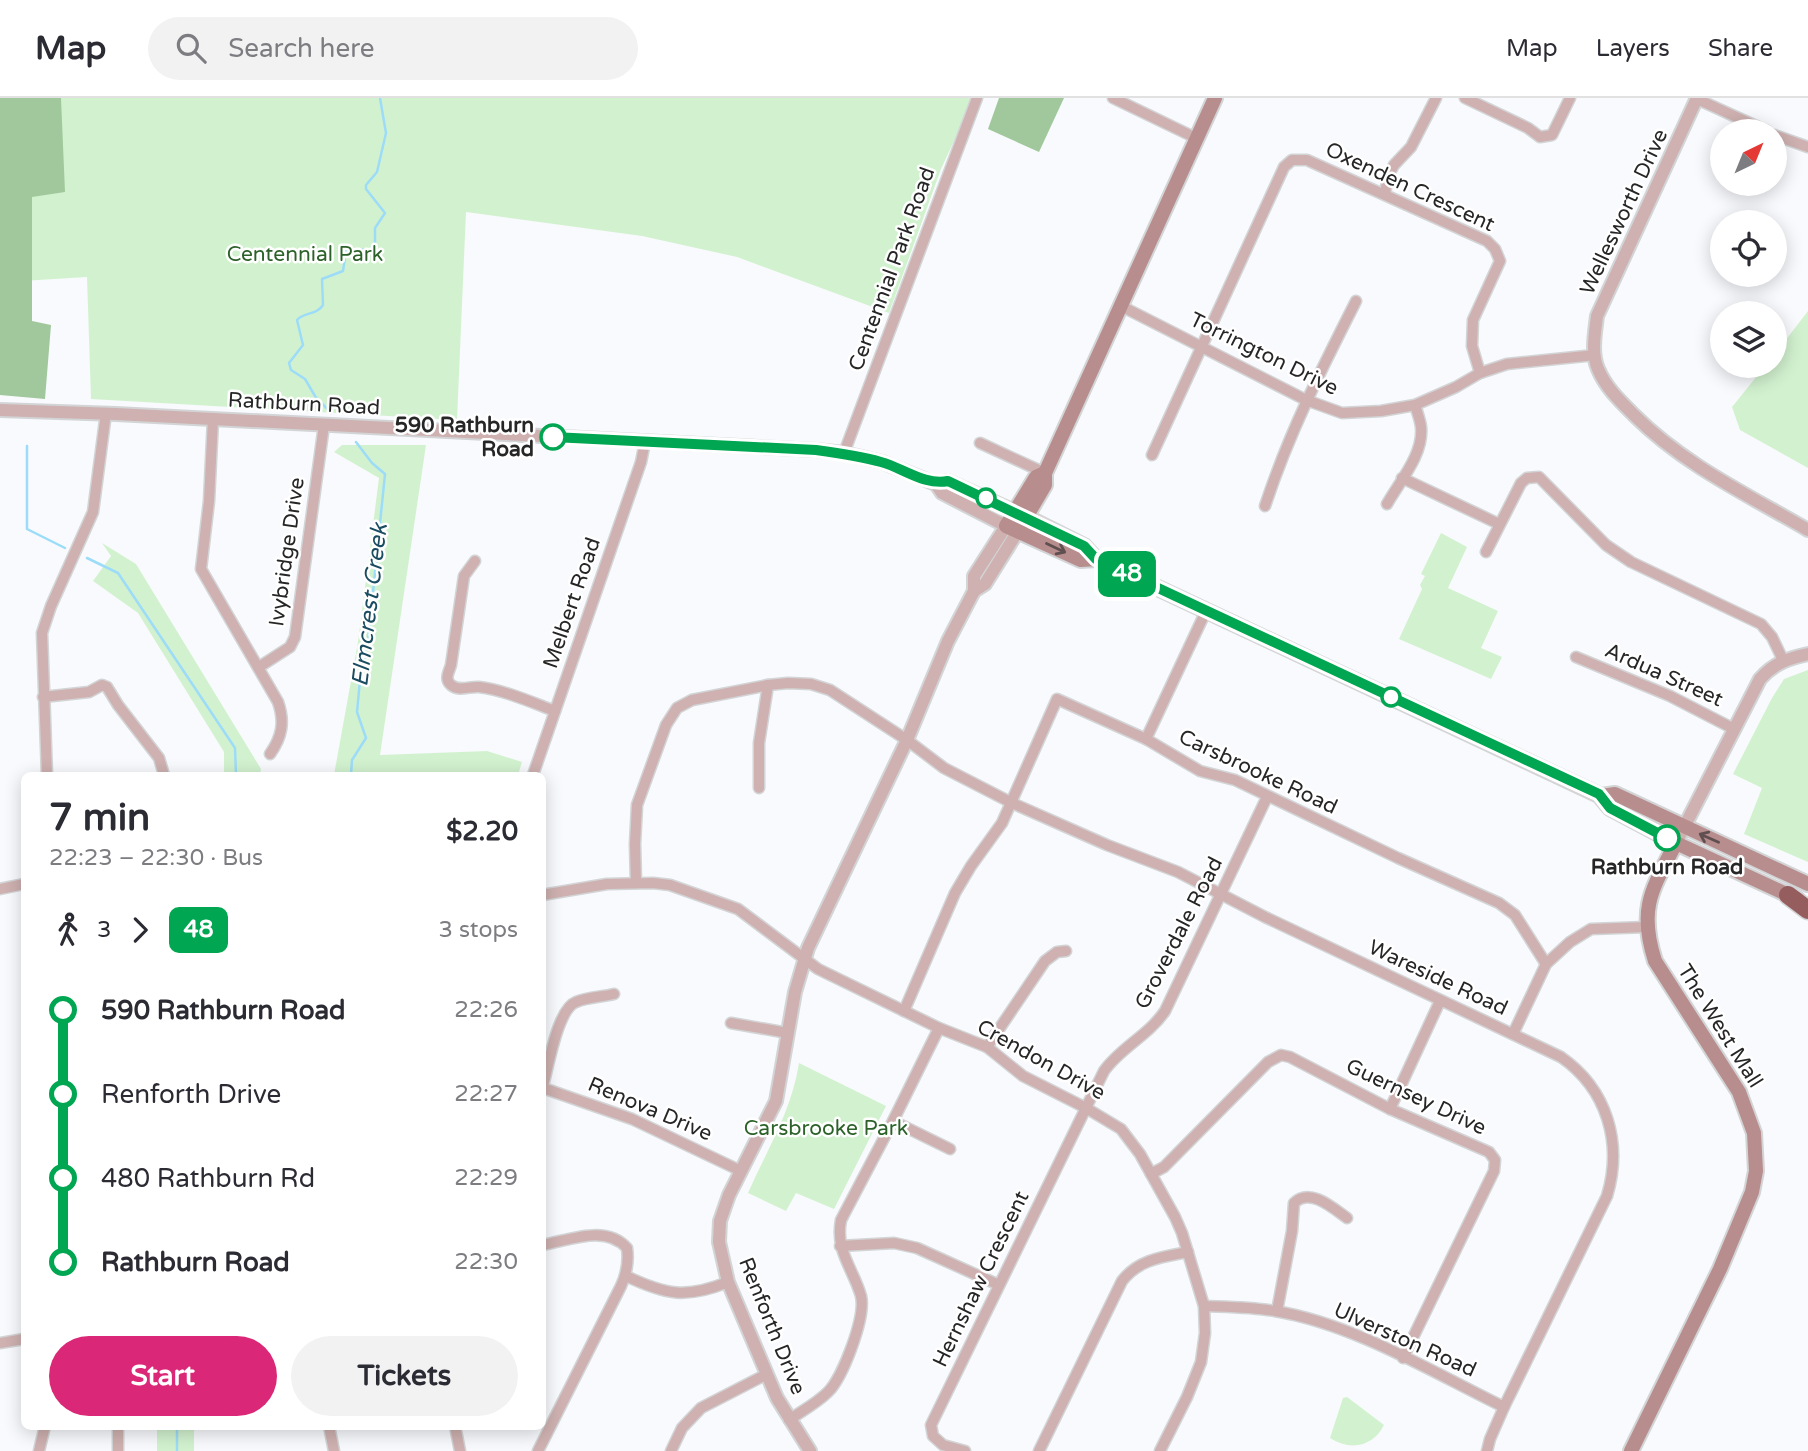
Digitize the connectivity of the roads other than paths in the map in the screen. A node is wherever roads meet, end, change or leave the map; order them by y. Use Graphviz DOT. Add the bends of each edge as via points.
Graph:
graph roads {
  1 [pos="977,98"];
  2 [pos="1113,98"];
  3 [pos="1215,98"];
  4 [pos="1436,98"];
  5 [pos="1465,98"];
  6 [pos="1570,98"];
  7 [pos="1697,99"];
  8 [pos="1741,119"];
  9 [pos="1196,138"];
  10 [pos="1787,140"];
  11 [pos="1808,147"];
  12 [pos="1385,194"];
  13 [pos="1356,301"];
  14 [pos="1121,306"];
  15 [pos="1202,346"];
  16 [pos="1595,355"];
  17 [pos="1480,373"];
  18 [pos="1306,400"];
  19 [pos="1415,405"];
  20 [pos="0,410"];
  21 [pos="106,413"];
  22 [pos="213,419"];
  23 [pos="324,425"];
  24 [pos="645,442"];
  25 [pos="981,443"];
  26 [pos="844,453"];
  27 [pos="1152,455"];
  28 [pos="1045,473"];
  29 [pos="1402,478"];
  30 [pos="936,484"];
  31 [pos="1387,504"];
  32 [pos="1265,506"];
  33 [pos="1021,515"];
  34 [pos="1499,524"];
  35 [pos="1012,529"];
  36 [pos="1808,530"];
  37 [pos="1486,552"];
  38 [pos="1096,559"];
  39 [pos="475,561"];
  40 [pos="1206,611"];
  41 [pos="1808,654"];
  42 [pos="1576,657"];
  43 [pos="1783,660"];
  44 [pos="259,667"];
  45 [pos="768,685"];
  46 [pos="43,697"];
  47 [pos="555,711"];
  48 [pos="1734,729"];
  49 [pos="907,740"];
  50 [pos="1146,740"];
  51 [pos="270,754"];
  52 [pos="47,772"];
  53 [pos="163,772"];
  54 [pos="534,772"];
  55 [pos="759,788"];
  56 [pos="1602,796"];
  57 [pos="1267,797"];
  58 [pos="1012,803"];
  59 [pos="1684,827"];
  60 [pos="1676,843"];
  61 [pos="636,883"];
  62 [pos="21,884"];
  63 [pos="1808,884"];
  64 [pos="0,888"];
  65 [pos="1221,893"];
  66 [pos="546,894"];
  67 [pos="1788,895"];
  68 [pos="1808,907"];
  69 [pos="1647,927"];
  70 [pos="1066,951"];
  71 [pos="805,960"];
  72 [pos="1546,964"];
  73 [pos="614,994"];
  74 [pos="1440,1001"];
  75 [pos="904,1011"];
  76 [pos="731,1023"];
  77 [pos="939,1028"];
  78 [pos="788,1033"];
  79 [pos="1513,1034"];
  80 [pos="987,1047"];
  81 [pos="546,1075"];
  82 [pos="546,1089"];
  83 [pos="1086,1108"];
  84 [pos="1390,1109"];
  85 [pos="893,1121"];
  86 [pos="950,1149"];
  87 [pos="741,1171"];
  88 [pos="1151,1174"];
  89 [pos="1347,1218"];
  90 [pos="546,1244"];
  91 [pos="840,1246"];
  92 [pos="1188,1252"];
  93 [pos="626,1276"];
  94 [pos="728,1282"];
  95 [pos="999,1285"];
  96 [pos="1204,1306"];
  97 [pos="1277,1311"];
  98 [pos="21,1340"];
  99 [pos="0,1343"];
  100 [pos="1403,1358"];
  101 [pos="766,1374"];
  102 [pos="1504,1407"];
  103 [pos="789,1420"];
  104 [pos="44,1430"];
  105 [pos="118,1430"];
  106 [pos="330,1430"];
  107 [pos="456,1430"];
  108 [pos="38,1451"];
  109 [pos="118,1451"];
  110 [pos="334,1451"];
  111 [pos="460,1451"];
  112 [pos="538,1451"];
  113 [pos="671,1451"];
  114 [pos="810,1451"];
  115 [pos="965,1451"];
  116 [pos="1039,1451"];
  117 [pos="1160,1451"];
  118 [pos="1487,1451"];
  119 [pos="1631,1451"];
  1 -- 26 [label="street, Centennial Park Road"];
  2 -- 9 [label="street"];
  3 -- 9 [label="main road, Renforth Drive"];
  4 -- 12 [label="street" via="1411,147 1388,176"];
  5 -- 6 [label="street" via="1540,137 1552,135"];
  7 -- 8 [label="street"];
  7 -- 16 [label="street, Wellesworth Drive" via="1597,316"];
  9 -- 14 [label="main road, Renforth Drive"];
  10 -- 11 [label="street"];
  12 -- 15 [label="street, Oxenden Crescent" via="1307,160 1292,160 1284,167"];
  12 -- 17 [label="street, Oxenden Crescent" via="1495,248 1500,261 1473,320 1472,346"];
  13 -- 18 [label="street"];
  14 -- 15 [label="street, Torrington Drive"];
  14 -- 28 [label="main road, Renforth Drive"];
  15 -- 18 [label="street, Torrington Drive"];
  15 -- 27 [label="street, Oxenden Crescent"];
  16 -- 17 [label="street, Torrington Drive" via="1507,364"];
  16 -- 36 [label="street, Wellesworth Drive" via="1612,394 1655,436"];
  17 -- 19 [label="street, Torrington Drive"];
  18 -- 19 [label="street, Torrington Drive" via="1342,413"];
  18 -- 32 [label="street"];
  19 -- 29 [label="street" via="1420,443"];
  20 -- 21 [label="street, Rathburn Road"];
  21 -- 22 [label="street, Rathburn Road"];
  21 -- 46 [label="street" via="93,512 42,633"];
  22 -- 23 [label="street, Rathburn Road"];
  22 -- 44 [label="street" via="201,569"];
  23 -- 24 [label="street, Rathburn Road"];
  23 -- 44 [label="street, Ivybridge Drive" via="295,637 290,647"];
  24 -- 26 [label="street, Rathburn Road"];
  24 -- 47 [label="street, Melbert Road"];
  25 -- 28 [label="street"];
  26 -- 30 [label="street, Rathburn Road" via="882,462"];
  28 -- 33 [label="main road, Renforth Drive" via="1045,485"];
  29 -- 31 [label="street"];
  29 -- 34 [label="street"];
  30 -- 33 [label="street, Rathburn Road" via="948,481"];
  30 -- 35 [label="street, Rathburn Road" via="942,494"];
  33 -- 35 [label="main road, Renforth Drive"];
  33 -- 38 [label="main road, Rathburn Road" via="1084,546"];
  34 -- 37 [label="street"];
  34 -- 43 [label="street" via="1521,483 1539,477 1606,545 1631,562 1756,621 1769,632"];
  35 -- 38 [label="main road, Rathburn Road, one-way" via="1081,560"];
  35 -- 49 [label="street, Renforth Drive" via="985,584 974,591"];
  38 -- 40 [label="main road, Rathburn Road"];
  39 -- 47 [label="street" via="464,576 447,676 450,684 480,687"];
  40 -- 50 [label="street"];
  40 -- 56 [label="main road, Rathburn Road"];
  41 -- 43 [label="street, The West Mall"];
  42 -- 48 [label="street, Ardua Street"];
  43 -- 48 [label="street, The West Mall" via="1760,679"];
  44 -- 51 [label="street" via="282,721"];
  45 -- 49 [label="street, Wareside Road" via="811,684 831,690"];
  45 -- 55 [label="street" via="759,743"];
  45 -- 61 [label="street, Wareside Road" via="692,700 677,708 666,725 637,805"];
  46 -- 52 [label="street"];
  46 -- 53 [label="street" via="107,687 159,758"];
  47 -- 54 [label="street, Melbert Road"];
  48 -- 59 [label="street, The West Mall"];
  49 -- 58 [label="street, Wareside Road" via="944,768"];
  49 -- 71 [label="street, Renforth Drive"];
  50 -- 57 [label="street, Carsbrooke Road" via="1200,771 1235,780"];
  50 -- 58 [label="street, Carsbrooke Road" via="1057,699"];
  56 -- 59 [label="main road, Rathburn Road" via="1615,794"];
  56 -- 60 [label="main road, Rathburn Road" via="1610,808"];
  57 -- 65 [label="street, Groverdale Road"];
  57 -- 72 [label="street, Carsbrooke Road" via="1499,903 1515,915"];
  58 -- 65 [label="street, Wareside Road"];
  58 -- 75 [label="street, Carsbrooke Road" via="963,878"];
  59 -- 60 [label="street, The West Mall"];
  63 -- 59 [label="main road, Rathburn Road, one-way"];
  60 -- 67 [label="main road, Rathburn Road"];
  60 -- 69 [label="main road, The West Mall" via="1651,891"];
  61 -- 66 [label="street, Crendon Drive"];
  61 -- 71 [label="street, Crendon Drive" via="670,885 738,909"];
  62 -- 64 [label="street"];
  65 -- 74 [label="street, Wareside Road"];
  65 -- 83 [label="street, Groverdale Road" via="1160,1019 1109,1064"];
  67 -- 68 [label="highway"];
  69 -- 72 [label="street" via="1591,929"];
  69 -- 119 [label="main road, The West Mall" via="1655,961 1744,1102 1754,1133 1756,1171 1720,1269"];
  70 -- 80 [label="street" via="1045,961"];
  71 -- 75 [label="street, Crendon Drive"];
  71 -- 78 [label="street, Renforth Drive"];
  72 -- 79 [label="street"];
  73 -- 81 [label="street" via="575,1002 568,1008"];
  74 -- 79 [label="street, Wareside Road"];
  74 -- 84 [label="street"];
  75 -- 77 [label="street, Crendon Drive"];
  76 -- 78 [label="street"];
  77 -- 80 [label="street, Crendon Drive"];
  77 -- 85 [label="street"];
  78 -- 87 [label="street, Renforth Drive" via="776,1101"];
  79 -- 102 [label="street, Wareside Road" via="1561,1057 1585,1078 1608,1119 1614,1155 1606,1196"];
  80 -- 83 [label="street, Crendon Drive" via="1023,1076"];
  82 -- 87 [label="street, Renova Drive" via="632,1119"];
  83 -- 88 [label="street, Crendon Drive" via="1121,1129"];
  83 -- 95 [label="street, Hernshaw Crescent"];
  84 -- 88 [label="street, Guernsey Drive" via="1278,1055 1164,1167"];
  84 -- 100 [label="street, Guernsey Drive" via="1489,1152 1495,1164"];
  85 -- 86 [label="street"];
  85 -- 91 [label="street" via="841,1220"];
  87 -- 94 [label="street, Renforth Drive" via="720,1221 719,1242"];
  88 -- 92 [label="street, Crendon Drive"];
  89 -- 97 [label="street" via="1309,1196 1294,1203"];
  90 -- 93 [label="street" via="611,1235 627,1248"];
  91 -- 95 [label="street" via="894,1243 917,1248"];
  91 -- 103 [label="street" via="863,1305 856,1335 830,1390"];
  92 -- 96 [label="street, Crendon Drive"];
  92 -- 116 [label="street" via="1144,1262 1125,1277"];
  93 -- 94 [label="street" via="684,1294"];
  93 -- 112 [label="street"];
  94 -- 101 [label="street, Renforth Drive"];
  95 -- 115 [label="street, Hernshaw Crescent" via="931,1425 933,1436 943,1444"];
  96 -- 97 [label="street, Ulverston Road"];
  96 -- 117 [label="street, Crendon Drive" via="1201,1362"];
  97 -- 100 [label="street, Ulverston Road" via="1331,1326"];
  98 -- 99 [label="street"];
  100 -- 102 [label="street, Ulverston Road"];
  101 -- 103 [label="street, Renforth Drive"];
  101 -- 113 [label="street" via="701,1408 682,1428"];
  102 -- 118 [label="street, Wareside Road"];
  103 -- 114 [label="street, Renforth Drive"];
  104 -- 108 [label="street"];
  105 -- 109 [label="street"];
  106 -- 110 [label="street"];
  107 -- 111 [label="street"];
}
